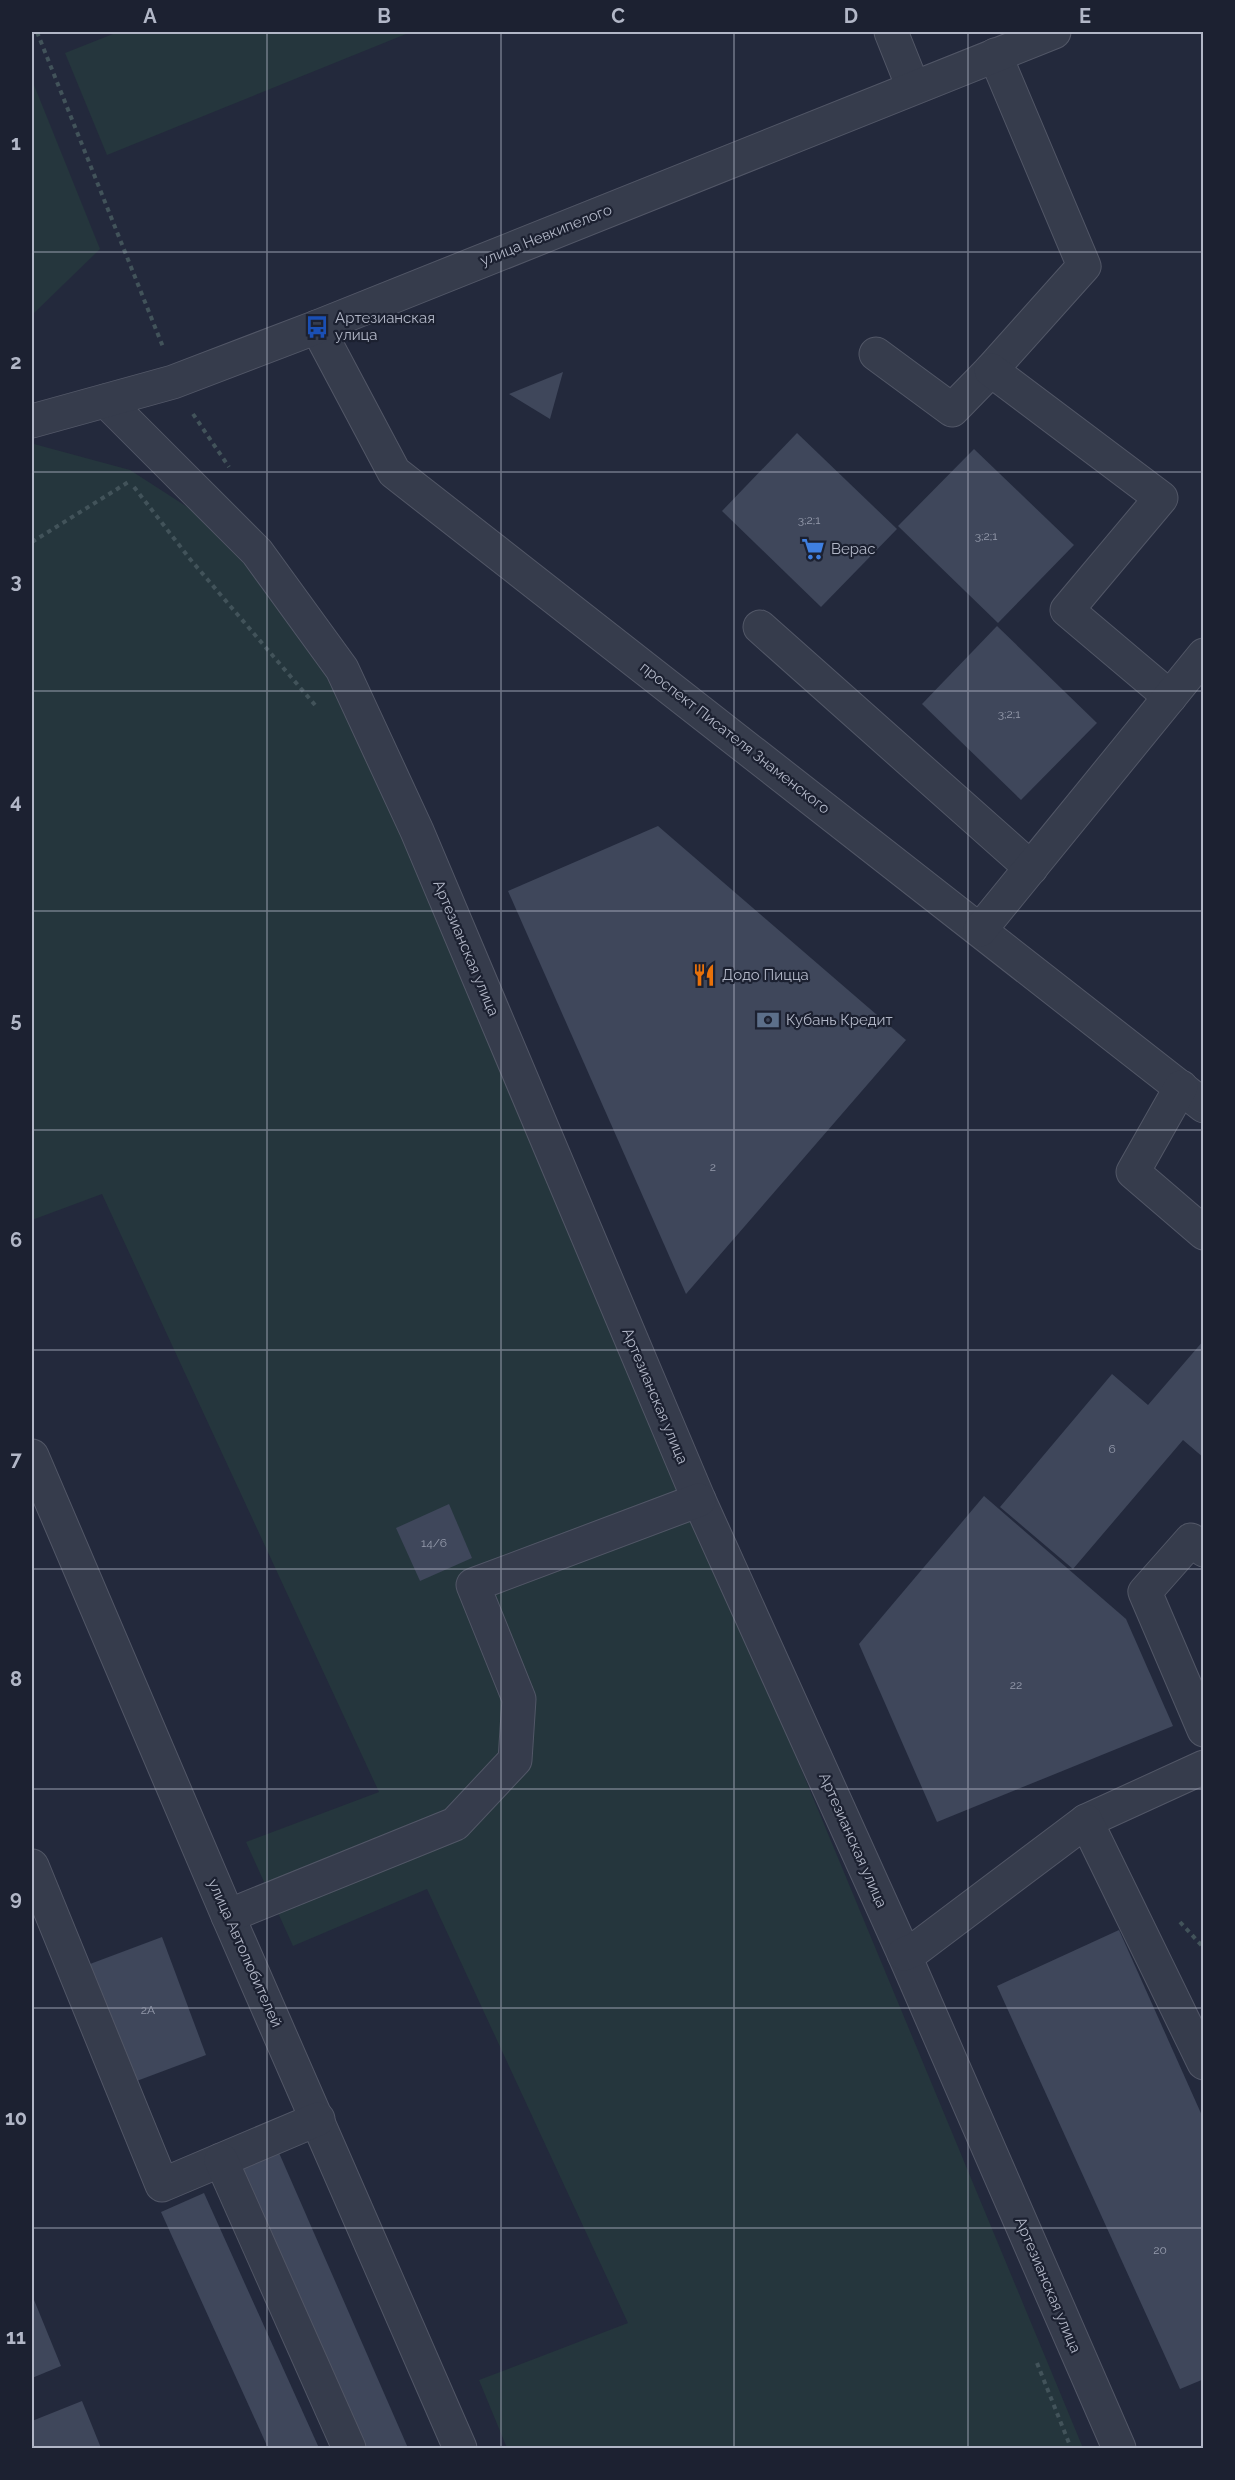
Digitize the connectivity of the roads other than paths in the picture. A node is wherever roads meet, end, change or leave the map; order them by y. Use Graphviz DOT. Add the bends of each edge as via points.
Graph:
graph roads {
  1 [pos="891,32"];
  2 [pos="1054,32"];
  3 [pos="995,55"];
  4 [pos="913,87"];
  5 [pos="318,327"];
  6 [pos="876,354"];
  7 [pos="991,370"];
  8 [pos="106,401"];
  9 [pos="32,421"];
  10 [pos="760,627"];
  11 [pos="1203,655"];
  12 [pos="1170,697"];
  13 [pos="1031,868"];
  14 [pos="980,930"];
  15 [pos="1192,1097"];
  16 [pos="1203,1233"];
  17 [pos="32,1456"];
  18 [pos="699,1500"];
  19 [pos="1203,1550"];
  20 [pos="1203,1730"];
  21 [pos="1203,1767"];
  22 [pos="1086,1821"];
  23 [pos="32,1866"];
  24 [pos="228,1916"];
  25 [pos="904,1954"];
  26 [pos="1203,2063"];
  27 [pos="318,2119"];
  28 [pos="221,2160"];
  29 [pos="349,2448"];
  30 [pos="460,2448"];
  31 [pos="1119,2448"];
  1 -- 4 [label="street"];
  2 -- 3 [label="street, улица Невкипелого"];
  3 -- 4 [label="street, улица Невкипелого"];
  3 -- 7 [label="street" via="1084,266"];
  4 -- 5 [label="street, улица Невкипелого"];
  5 -- 8 [label="street, улица Невкипелого" via="173,382"];
  5 -- 14 [label="street, проспект Писателя Знаменского" via="394,472"];
  6 -- 7 [label="street" via="952,410"];
  7 -- 12 [label="street" via="1161,498 1067,610"];
  8 -- 9 [label="street, улица Невкипелого"];
  8 -- 18 [label="street, Артезианская улица" via="257,552 342,669 421,842"];
  10 -- 13 [label="street"];
  11 -- 12 [label="street"];
  12 -- 13 [label="street"];
  13 -- 14 [label="street"];
  14 -- 15 [label="street, проспект Писателя Знаменского"];
  15 -- 16 [label="street" via="1133,1172"];
  17 -- 24 [label="street, улица Автолюбителей"];
  18 -- 24 [label="street" via="473,1585 519,1700 515,1760 455,1824"];
  18 -- 25 [label="street, Артезианская улица"];
  19 -- 20 [label="street" via="1191,1540 1144,1592"];
  21 -- 22 [label="street"];
  22 -- 25 [label="street" via="916,1949"];
  22 -- 26 [label="street"];
  23 -- 28 [label="street" via="162,2185"];
  24 -- 27 [label="street, улица Автолюбителей"];
  25 -- 31 [label="street, Артезианская улица"];
  27 -- 28 [label="street"];
  27 -- 30 [label="street, улица Автолюбителей"];
  28 -- 29 [label="street"];
}
